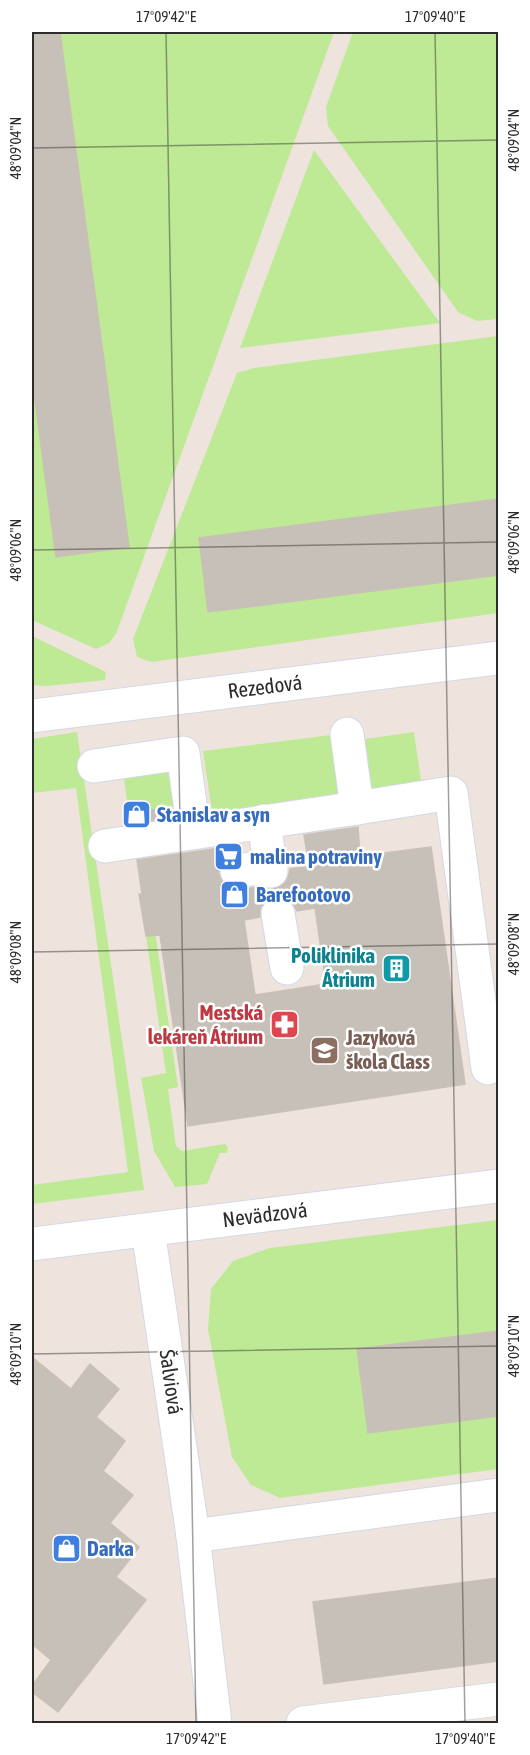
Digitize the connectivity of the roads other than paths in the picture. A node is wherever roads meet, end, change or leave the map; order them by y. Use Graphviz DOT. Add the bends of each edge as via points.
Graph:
graph roads {
  1 [pos="498,658"];
  2 [pos="32,716"];
  3 [pos="346,734"];
  4 [pos="94,766"];
  5 [pos="357,808"];
  6 [pos="264,822"];
  7 [pos="194,832"];
  8 [pos="105,846"];
  9 [pos="237,871"];
  10 [pos="279,914"];
  11 [pos="287,968"];
  12 [pos="488,1068"];
  13 [pos="498,1186"];
  14 [pos="148,1230"];
  15 [pos="32,1244"];
  16 [pos="498,1495"];
  17 [pos="193,1536"];
  18 [pos="498,1699"];
  19 [pos="303,1723"];
  20 [pos="215,1724"];
  1 -- 2 [label="street, Rezedová"];
  3 -- 5 [label="street"];
  4 -- 7 [label="street" via="183,753"];
  5 -- 6 [label="street"];
  5 -- 12 [label="street" via="451,793"];
  6 -- 7 [label="street"];
  6 -- 9 [label="street" via="271,869"];
  7 -- 8 [label="street"];
  10 -- 11 [label="street"];
  13 -- 14 [label="street, Nevädzová"];
  14 -- 15 [label="street, Nevädzová"];
  14 -- 17 [label="street, Šalviová"];
  16 -- 17 [label="street"];
  17 -- 20 [label="street, Šalviová"];
  18 -- 19 [label="street"];
}
